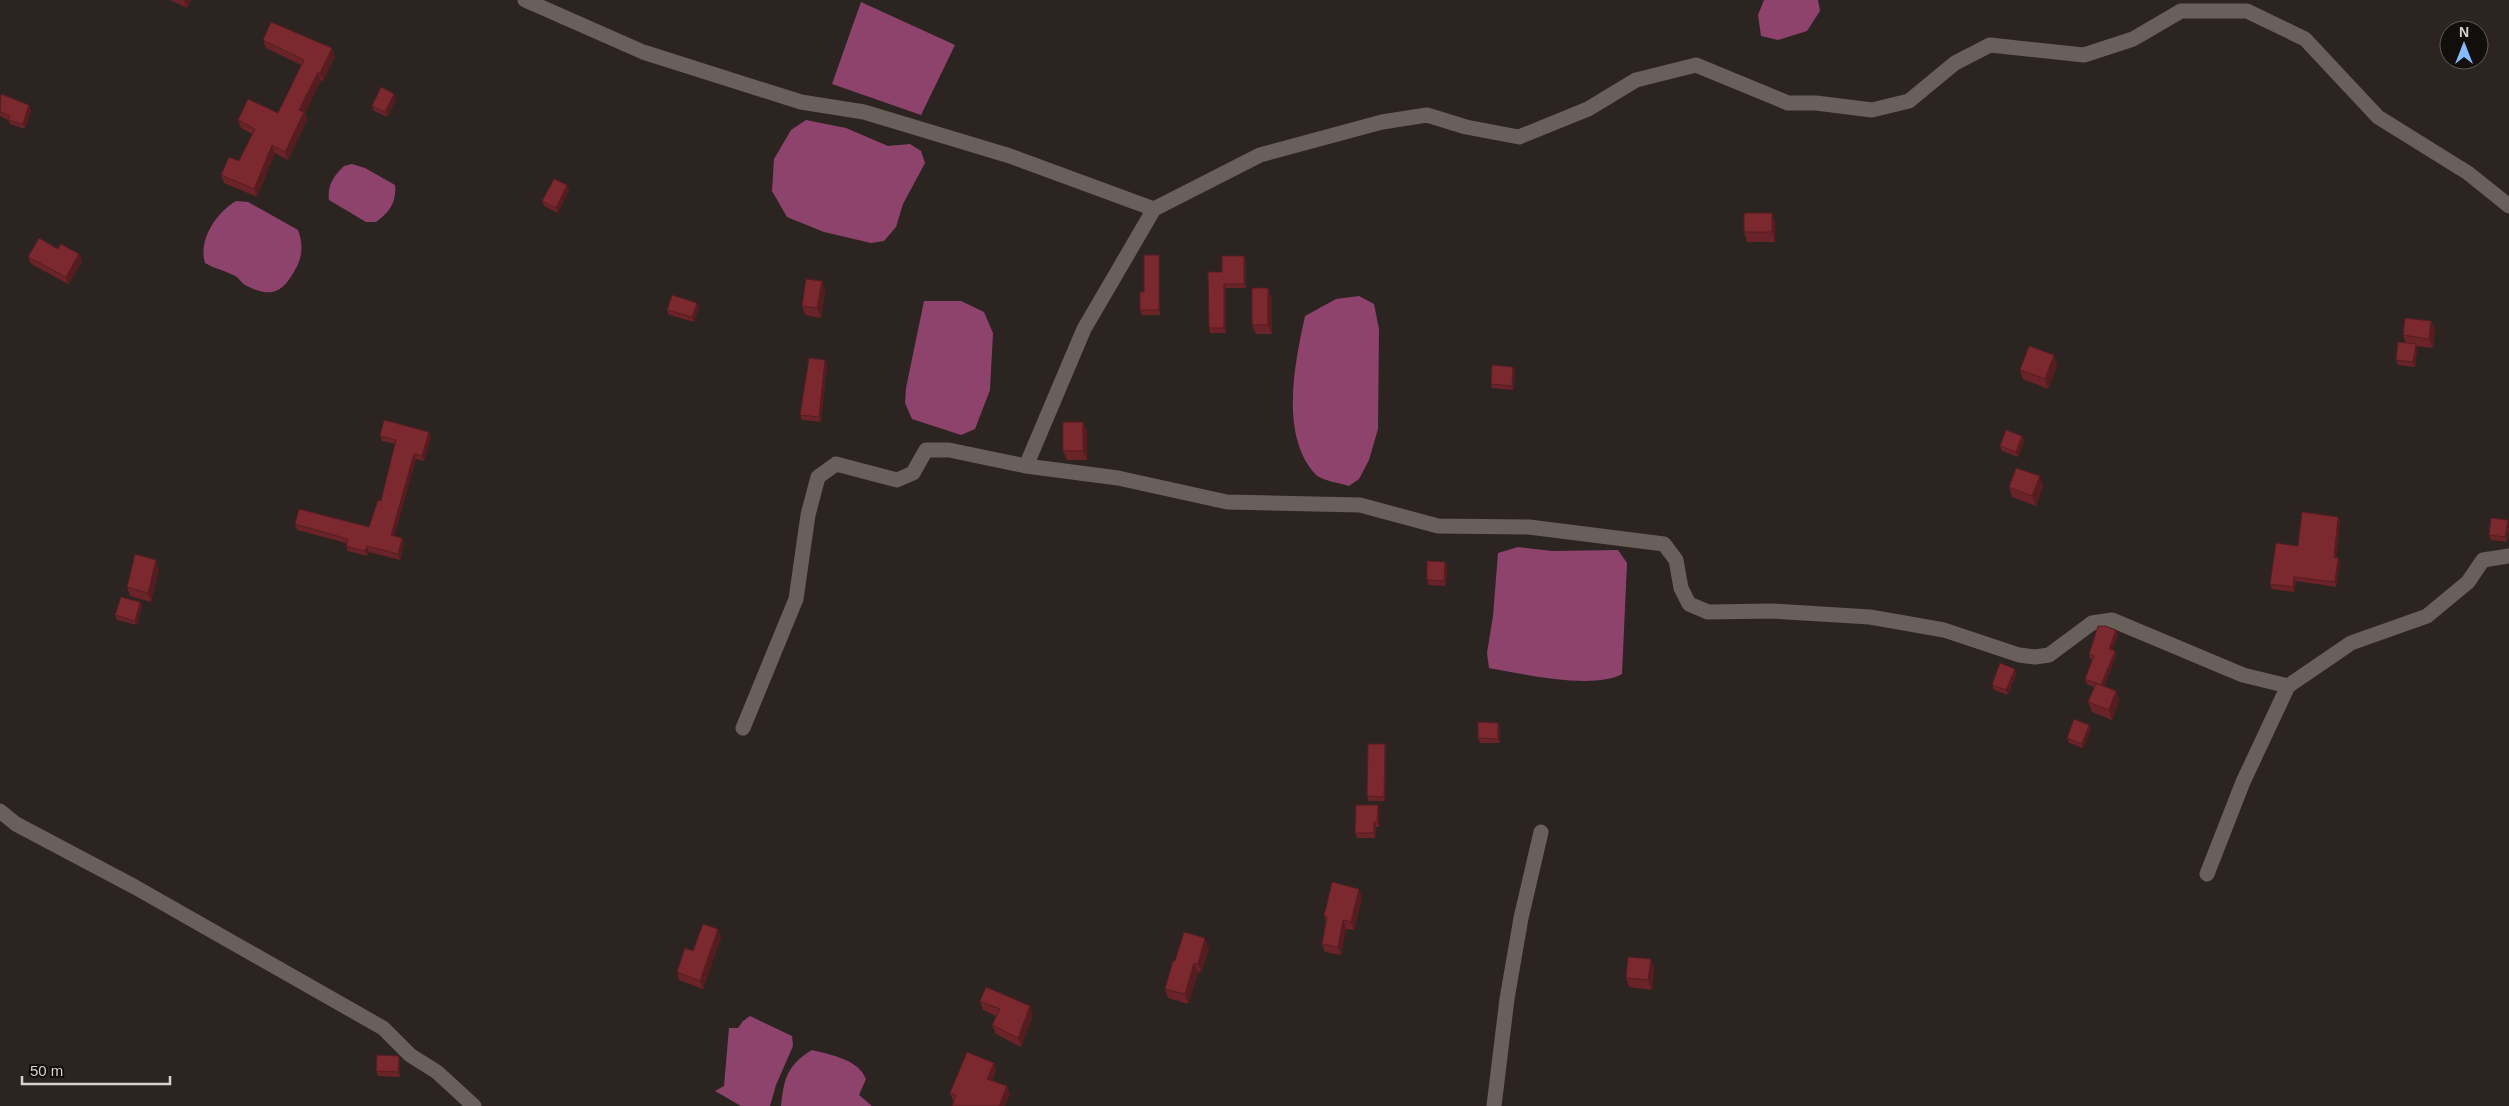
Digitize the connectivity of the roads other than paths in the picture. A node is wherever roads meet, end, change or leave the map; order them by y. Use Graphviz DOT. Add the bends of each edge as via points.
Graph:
graph roads {
  1 [pos="525,0"];
  2 [pos="2509,206"];
  3 [pos="1154,209"];
  4 [pos="1026,466"];
  5 [pos="2509,556"];
  6 [pos="2288,686"];
  7 [pos="743,728"];
  8 [pos="0,811"];
  9 [pos="1541,832"];
  10 [pos="2207,874"];
  11 [pos="474,1106"];
  12 [pos="1494,1106"];
  1 -- 3 [label="street" via="643,52 801,102 864,112 1010,156"];
  2 -- 3 [label="street" via="2468,173 2378,117 2305,39 2247,11 2180,11 2133,39 2084,54 1990,45 1954,63 1909,101 1872,110 1788,103 1696,65 1636,80 1588,109 1518,137 1427,115 1382,122 1260,155"];
  3 -- 4 [label="street" via="1084,329"];
  4 -- 6 [label="street" via="1118,478 1227,502 1360,505 1438,526 1529,527 1664,544 1676,560 1681,588 1689,604 1708,612 1772,611 1870,618 1944,630 2019,655 2035,657 2049,655 2092,623 2112,620 2243,675"];
  4 -- 7 [label="street" via="949,450 926,450 914,473 897,480 836,464 818,477 808,515 796,599"];
  5 -- 6 [label="street" via="2483,560 2468,582 2426,616 2351,643"];
  6 -- 10 [label="street" via="2243,782"];
  8 -- 11 [label="street" via="16,824 135,887 383,1028 410,1055 437,1072"];
  9 -- 12 [label="street" via="1506,999"];
}
